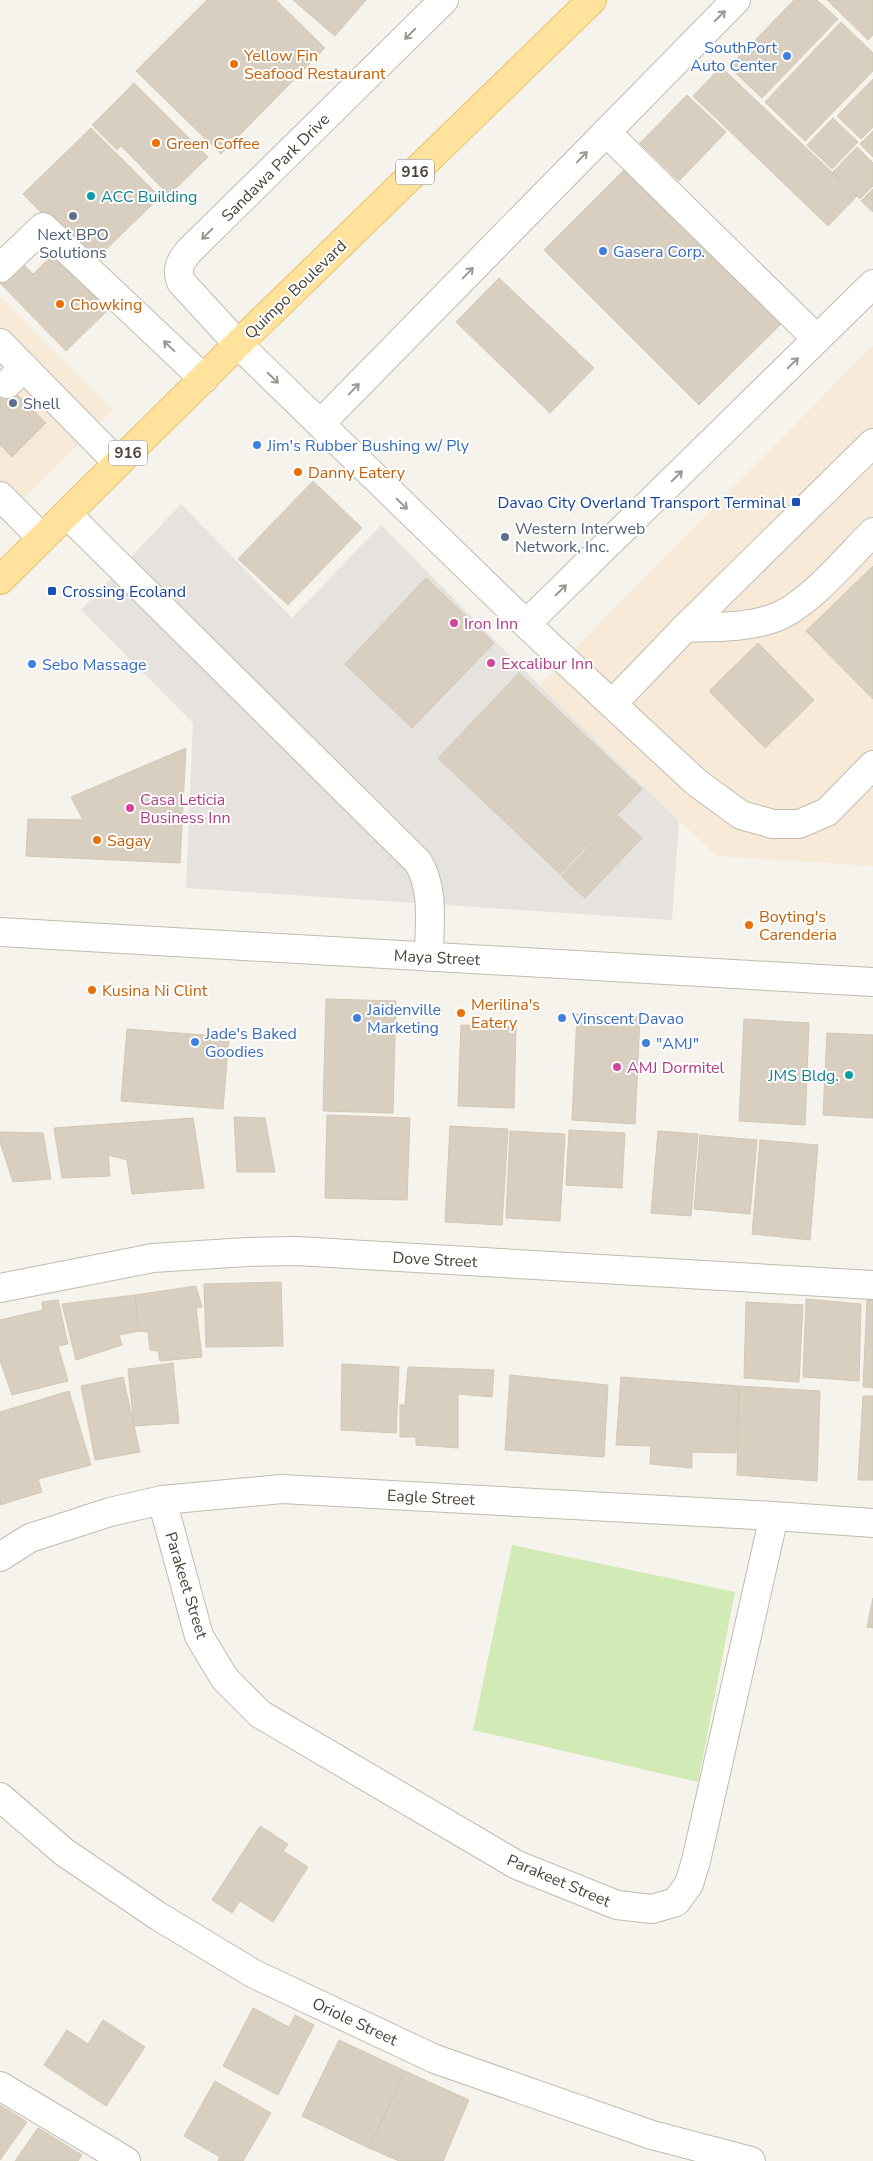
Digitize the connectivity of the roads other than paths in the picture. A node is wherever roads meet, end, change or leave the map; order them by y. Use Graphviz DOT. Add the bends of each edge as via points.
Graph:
graph roads {
  1 [pos="444,0"];
  2 [pos="592,0"];
  3 [pos="736,0"];
  4 [pos="606,132"];
  5 [pos="0,268"];
  6 [pos="873,284"];
  7 [pos="817,339"];
  8 [pos="0,343"];
  9 [pos="238,344"];
  10 [pos="204,379"];
  11 [pos="320,424"];
  12 [pos="873,443"];
  13 [pos="118,463"];
  14 [pos="0,496"];
  15 [pos="67,514"];
  16 [pos="873,532"];
  17 [pos="42,538"];
  18 [pos="0,580"];
  19 [pos="526,624"];
  20 [pos="685,628"];
  21 [pos="613,703"];
  22 [pos="873,765"];
  23 [pos="0,932"];
  24 [pos="429,956"];
  25 [pos="873,982"];
  26 [pos="873,1285"];
  27 [pos="0,1288"];
  28 [pos="162,1500"];
  29 [pos="774,1516"];
  30 [pos="873,1523"];
  31 [pos="0,1557"];
  32 [pos="0,1797"];
  33 [pos="0,2086"];
  34 [pos="126,2161"];
  35 [pos="751,2161"];
  1 -- 9 [label="street, Sandawa Park Drive, one-way" via="183,259 179,268 181,282"];
  2 -- 9 [label="main road, Quimpo Boulevard / 916"];
  4 -- 3 [label="street, one-way"];
  4 -- 7 [label="street"];
  11 -- 4 [label="street, one-way"];
  10 -- 5 [label="street, one-way" via="43,227"];
  6 -- 7 [label="street"];
  19 -- 7 [label="street, one-way"];
  8 -- 13 [label="street" via="16,376"];
  9 -- 10 [label="main road, Quimpo Boulevard / 916"];
  9 -- 11 [label="street, Sandawa Park Drive, one-way"];
  10 -- 13 [label="main road, Quimpo Boulevard / 916"];
  11 -- 19 [label="street, Sandawa Park Drive, one-way"];
  12 -- 20 [label="street"];
  13 -- 15 [label="main road, Quimpo Boulevard / 916"];
  14 -- 17 [label="street"];
  15 -- 17 [label="main road, Quimpo Boulevard / 916"];
  15 -- 24 [label="street" via="418,862 428,887"];
  16 -- 20 [label="street" via="799,605 773,618 733,626"];
  17 -- 18 [label="main road, Quimpo Boulevard / 916"];
  19 -- 21 [label="street, Sandawa Park Drive"];
  20 -- 21 [label="street"];
  21 -- 22 [label="street, Sandawa Park Drive" via="696,782 741,815 773,824 799,824 827,812"];
  23 -- 24 [label="street, Maya Street"];
  24 -- 25 [label="street, Maya Street"];
  26 -- 27 [label="street, Dove Street" via="297,1251 154,1258"];
  28 -- 29 [label="street, Eagle Street" via="282,1489"];
  28 -- 29 [label="street, Parakeet Street" via="199,1636 225,1679 260,1714 517,1865 617,1905 652,1909 676,1902 692,1876"];
  28 -- 31 [label="street, Eagle Street" via="110,1512 30,1538"];
  29 -- 30 [label="street, Eagle Street"];
  32 -- 35 [label="street, Oriole Street" via="64,1852 158,1916 254,1974 436,2059 652,2135"];
  33 -- 34 [label="street"];
}
